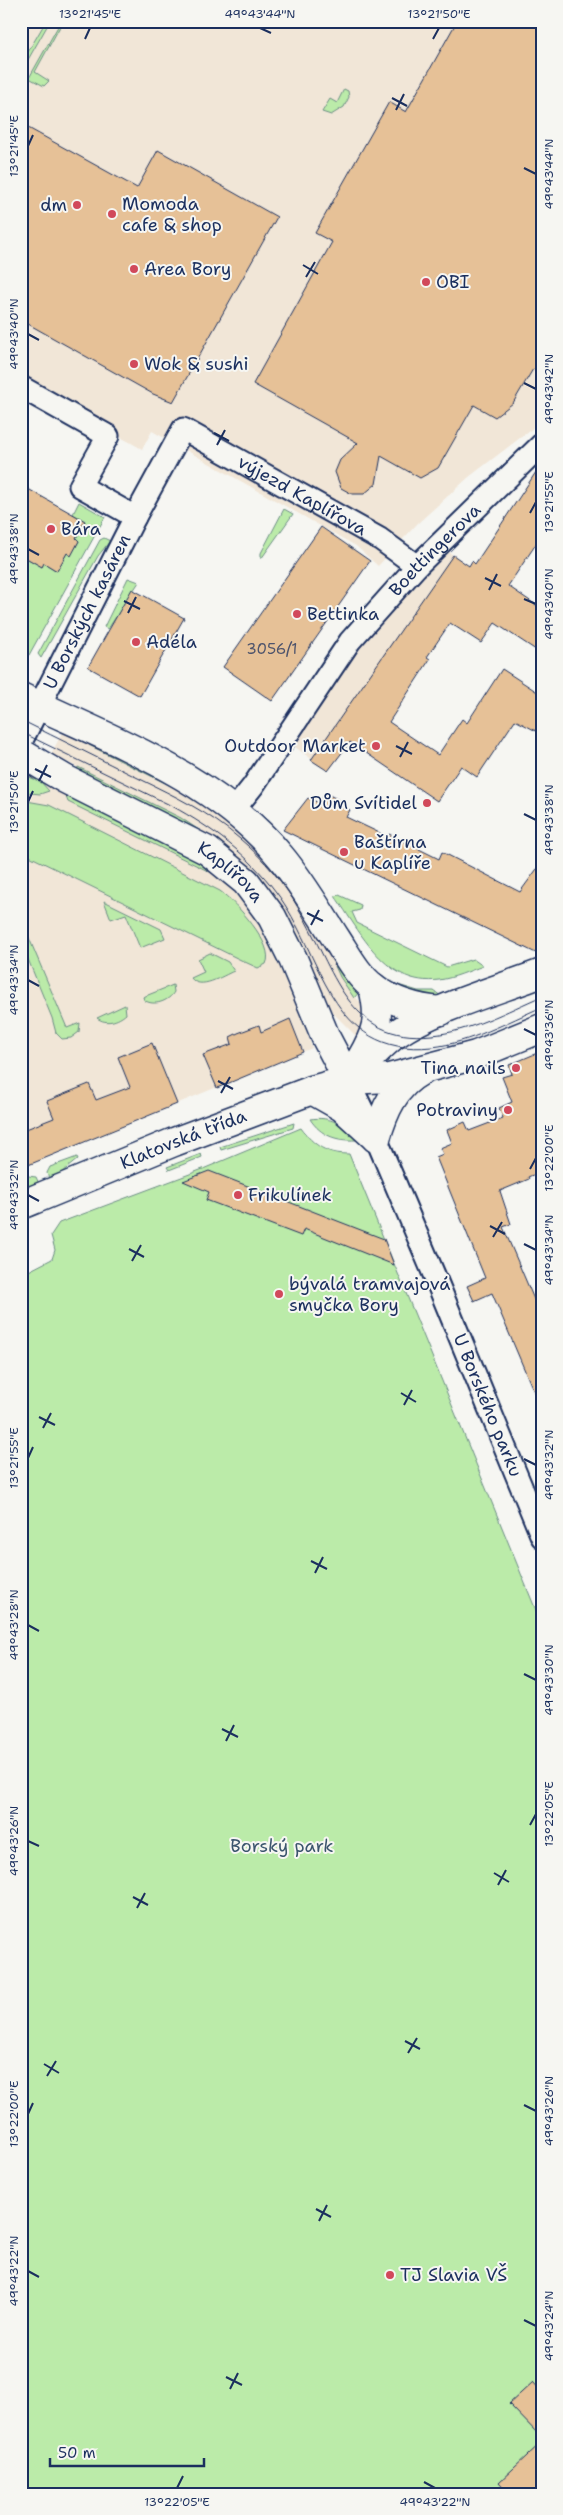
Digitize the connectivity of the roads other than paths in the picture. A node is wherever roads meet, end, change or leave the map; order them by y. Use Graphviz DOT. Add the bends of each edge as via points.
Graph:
graph roads {
  1 [pos="21,387"];
  2 [pos="183,429"];
  3 [pos="542,444"];
  4 [pos="135,517"];
  5 [pos="417,566"];
  6 [pos="30,701"];
  7 [pos="21,742"];
  8 [pos="21,753"];
  9 [pos="233,811"];
  10 [pos="542,973"];
  11 [pos="372,988"];
  12 [pos="441,1011"];
  13 [pos="542,1028"];
  14 [pos="326,1038"];
  15 [pos="428,1067"];
  16 [pos="348,1080"];
  17 [pos="312,1090"];
  18 [pos="376,1138"];
  19 [pos="21,1205"];
  20 [pos="542,1537"];
  1 -- 4 [label="street, U Borských kasáren" via="108,436 80,486"];
  2 -- 4 [label="street, U Borských kasáren"];
  2 -- 5 [label="street, výjezd Kaplířova" via="380,539"];
  3 -- 5 [label="street, Boettingerova"];
  4 -- 6 [label="street, U Borských kasáren"];
  5 -- 9 [label="street, Boettingerova" via="350,641"];
  6 -- 7 [label="street"];
  6 -- 9 [label="main road" via="160,763"];
  8 -- 14 [label="main road, Kaplířova" via="65,779 208,851 246,882 272,917"];
  9 -- 11 [label="main road" via="289,866 351,962"];
  10 -- 12 [label="main road, Klatovská třída"];
  11 -- 12 [label="main road" via="405,1005"];
  11 -- 16 [label="main road" via="378,1016 374,1037"];
  12 -- 16 [label="main road, Klatovská třída" via="397,1033"];
  13 -- 15 [label="main road, Klatovská třída" via="476,1055"];
  14 -- 16 [label="main road, Kaplířova"];
  14 -- 17 [label="main road" via="320,1075"];
  15 -- 16 [label="main road, Klatovská třída" via="390,1078"];
  15 -- 18 [label="main road" via="398,1089 388,1105"];
  16 -- 17 [label="main road, Klatovská třída"];
  16 -- 18 [label="street, U Borského parku"];
  17 -- 18 [label="main road" via="342,1107"];
  17 -- 19 [label="main road, Klatovská třída"];
  18 -- 20 [label="street, U Borského parku"];
}
